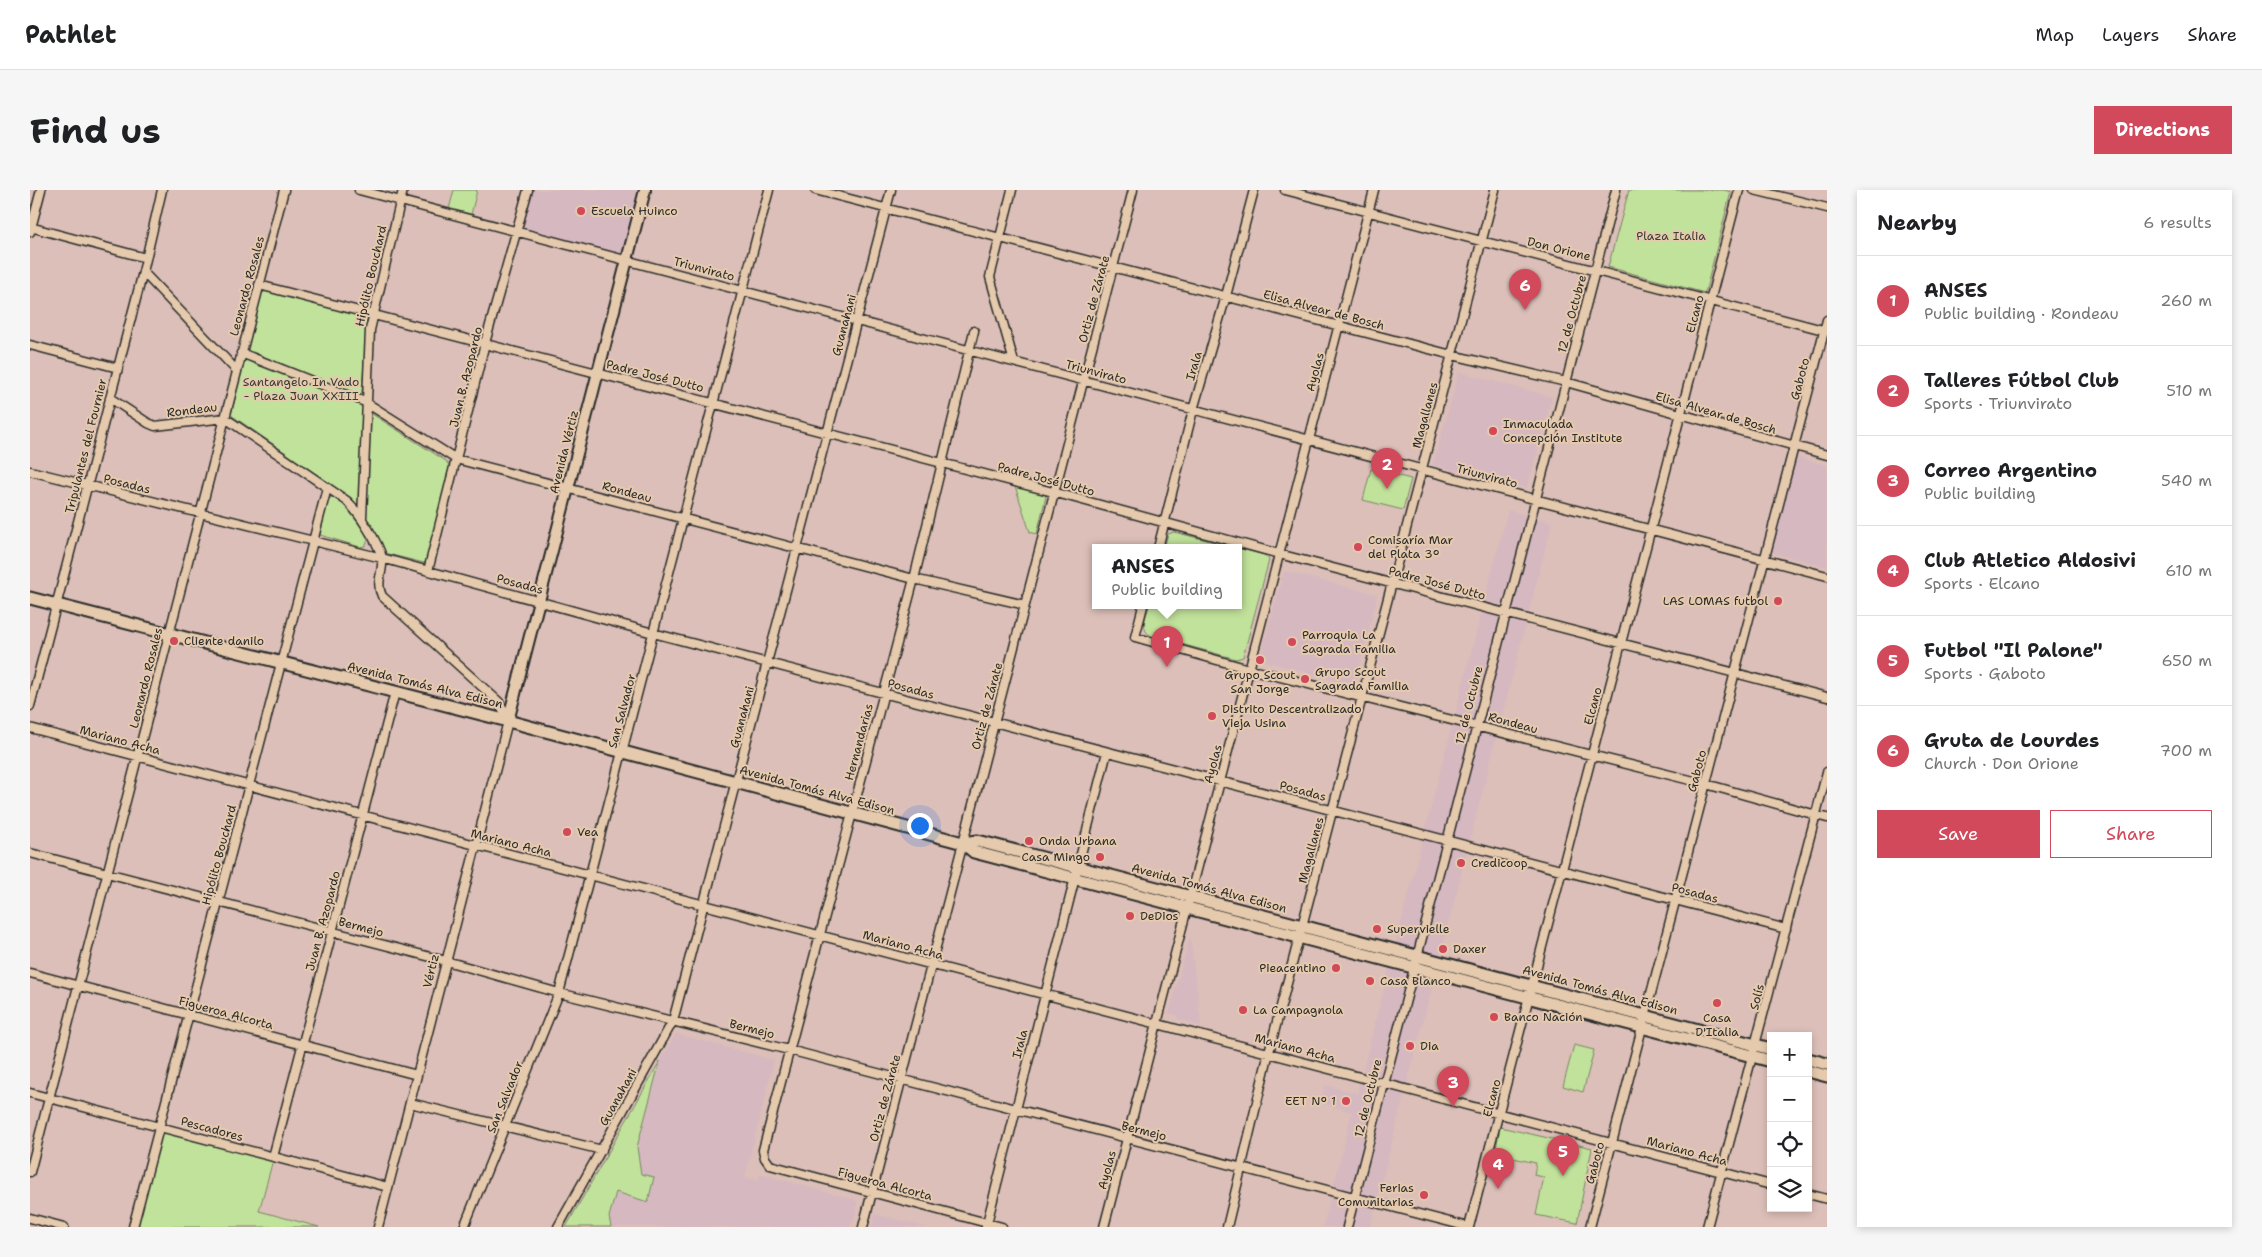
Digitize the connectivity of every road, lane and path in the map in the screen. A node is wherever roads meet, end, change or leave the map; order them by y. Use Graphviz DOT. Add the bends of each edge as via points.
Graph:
graph roads {
  1 [pos="41,190"];
  2 [pos="162,190"];
  3 [pos="284,190"];
  4 [pos="359,190"];
  5 [pos="403,190"];
  6 [pos="528,190"];
  7 [pos="645,190"];
  8 [pos="769,190"];
  9 [pos="815,190"];
  10 [pos="892,190"];
  11 [pos="1012,190"];
  12 [pos="1133,190"];
  13 [pos="1254,190"];
  14 [pos="1285,190"];
  15 [pos="1374,190"];
  16 [pos="1495,190"];
  17 [pos="1616,190"];
  18 [pos="1739,190"];
  19 [pos="1754,190"];
  20 [pos="400,200"];
  21 [pos="1827,208"];
  22 [pos="887,209"];
  23 [pos="1368,212"];
  24 [pos="30,229"];
  25 [pos="517,231"];
  26 [pos="1000,237"];
  27 [pos="1482,241"];
  28 [pos="146,258"];
  29 [pos="627,260"];
  30 [pos="1114,267"];
  31 [pos="1595,270"];
  32 [pos="143,272"];
  33 [pos="259,285"];
  34 [pos="742,291"];
  35 [pos="1226,296"];
  36 [pos="1710,301"];
  37 [pos="372,314"];
  38 [pos="1827,320"];
  39 [pos="857,321"];
  40 [pos="1338,326"];
  41 [pos="974,331"];
  42 [pos="1826,331"];
  43 [pos="485,343"];
  44 [pos="30,345"];
  45 [pos="969,350"];
  46 [pos="241,353"];
  47 [pos="1452,355"];
  48 [pos="1014,362"];
  49 [pos="118,368"];
  50 [pos="237,371"];
  51 [pos="597,373"];
  52 [pos="1084,381"];
  53 [pos="1566,382"];
  54 [pos="110,398"];
  55 [pos="365,402"];
  56 [pos="713,402"];
  57 [pos="1193,410"];
  58 [pos="1680,414"];
  59 [pos="225,418"];
  60 [pos="828,433"];
  61 [pos="1308,440"];
  62 [pos="1793,447"];
  63 [pos="1827,455"];
  64 [pos="456,459"];
  65 [pos="940,463"];
  66 [pos="30,470"];
  67 [pos="1422,470"];
  68 [pos="88,486"];
  69 [pos="327,488"];
  70 [pos="568,488"];
  71 [pos="1053,492"];
  72 [pos="1535,500"];
  73 [pos="200,513"];
  74 [pos="362,518"];
  75 [pos="683,518"];
  76 [pos="1165,524"];
  77 [pos="1650,530"];
  78 [pos="313,542"];
  79 [pos="1159,544"];
  80 [pos="1241,544"];
  81 [pos="1242,544"];
  82 [pos="798,548"];
  83 [pos="1279,554"];
  84 [pos="382,558"];
  85 [pos="1764,560"];
  86 [pos="428,571"];
  87 [pos="1827,576"];
  88 [pos="914,579"];
  89 [pos="1392,583"];
  90 [pos="30,598"];
  91 [pos="540,602"];
  92 [pos="56,605"];
  93 [pos="1025,605"];
  94 [pos="1142,609"];
  95 [pos="1505,612"];
  96 [pos="168,633"];
  97 [pos="653,633"];
  98 [pos="1621,643"];
  99 [pos="281,662"];
  100 [pos="768,663"];
  101 [pos="1249,669"];
  102 [pos="1735,672"];
  103 [pos="395,692"];
  104 [pos="883,693"];
  105 [pos="1363,696"];
  106 [pos="1827,696"];
  107 [pos="30,706"];
  108 [pos="508,721"];
  109 [pos="995,722"];
  110 [pos="1476,725"];
  111 [pos="30,728"];
  112 [pos="622,752"];
  113 [pos="1108,752"];
  114 [pos="1591,756"];
  115 [pos="138,757"];
  116 [pos="1827,772"];
  117 [pos="1220,781"];
  118 [pos="736,782"];
  119 [pos="1706,784"];
  120 [pos="249,786"];
  121 [pos="1333,810"];
  122 [pos="852,813"];
  123 [pos="362,816"];
  124 [pos="1816,816"];
  125 [pos="1827,818"];
  126 [pos="1446,840"];
  127 [pos="963,843"];
  128 [pos="475,846"];
  129 [pos="30,853"];
  130 [pos="1562,870"];
  131 [pos="1075,872"];
  132 [pos="108,874"];
  133 [pos="590,875"];
  134 [pos="1675,900"];
  135 [pos="218,902"];
  136 [pos="1188,902"];
  137 [pos="704,905"];
  138 [pos="1786,929"];
  139 [pos="332,932"];
  140 [pos="1301,932"];
  141 [pos="819,935"];
  142 [pos="446,961"];
  143 [pos="1415,962"];
  144 [pos="931,964"];
  145 [pos="30,973"];
  146 [pos="79,986"];
  147 [pos="1531,992"];
  148 [pos="558,993"];
  149 [pos="1044,994"];
  150 [pos="189,1015"];
  151 [pos="673,1021"];
  152 [pos="1644,1022"];
  153 [pos="1157,1024"];
  154 [pos="302,1045"];
  155 [pos="789,1050"];
  156 [pos="1767,1050"];
  157 [pos="1755,1051"];
  158 [pos="1269,1052"];
  159 [pos="1767,1058"];
  160 [pos="1812,1060"];
  161 [pos="1827,1064"];
  162 [pos="1812,1072"];
  163 [pos="417,1075"];
  164 [pos="1827,1076"];
  165 [pos="901,1080"];
  166 [pos="1384,1083"];
  167 [pos="30,1093"];
  168 [pos="49,1098"];
  169 [pos="410,1103"];
  170 [pos="1015,1109"];
  171 [pos="1499,1113"];
  172 [pos="159,1127"];
  173 [pos="505,1127"];
  174 [pos="1127,1138"];
  175 [pos="1612,1143"];
  176 [pos="602,1150"];
  177 [pos="273,1157"];
  178 [pos="765,1158"];
  179 [pos="1242,1168"];
  180 [pos="30,1172"];
  181 [pos="1721,1172"];
  182 [pos="1767,1184"];
  183 [pos="388,1187"];
  184 [pos="872,1193"];
  185 [pos="1812,1195"];
  186 [pos="1354,1197"];
  187 [pos="1827,1199"];
  188 [pos="30,1218"];
  189 [pos="986,1225"];
  190 [pos="64,1227"];
  191 [pos="133,1227"];
  192 [pos="378,1227"];
  193 [pos="464,1227"];
  194 [pos="558,1227"];
  195 [pos="863,1227"];
  196 [pos="1002,1227"];
  197 [pos="1104,1227"];
  198 [pos="1227,1227"];
  199 [pos="1347,1227"];
  200 [pos="1469,1227"];
  201 [pos="1590,1227"];
  202 [pos="1707,1227"];
  1 -- 24 [label="street"];
  2 -- 28 [label="street, Tripulantes del Fournier"];
  3 -- 33 [label="street, Leonardo Rosales"];
  4 -- 20 [label="street, Triunvirato"];
  5 -- 20 [label="street, Hipólito Bouchard"];
  6 -- 25 [label="street, Juan B. Azopardo"];
  7 -- 29 [label="street, Avenida Vértiz"];
  8 -- 34 [label="street, San Salvador"];
  9 -- 22 [label="street, Elisa Alvear de Bosch"];
  10 -- 22 [label="street, Guanahani"];
  11 -- 26 [label="street"];
  12 -- 30 [label="street, Ortiz de Zárate"];
  13 -- 35 [label="street, Irala"];
  14 -- 23 [label="street, Don Orione"];
  15 -- 23 [label="street, Ayolas"];
  16 -- 27 [label="street, Magallanes"];
  17 -- 31 [label="street, 12 de Octubre"];
  18 -- 36 [label="street, Elcano"];
  19 -- 21 [label="street"];
  20 -- 25 [label="street, Triunvirato"];
  20 -- 37 [label="street, Hipólito Bouchard"];
  22 -- 26 [label="street, Elisa Alvear de Bosch"];
  22 -- 39 [label="street, Guanahani"];
  23 -- 27 [label="street, Don Orione"];
  23 -- 40 [label="street, Ayolas"];
  24 -- 28 [label="street"];
  25 -- 29 [label="street, Triunvirato"];
  25 -- 43 [label="street, Juan B. Azopardo"];
  26 -- 30 [label="street, Elisa Alvear de Bosch"];
  26 -- 48 [label="street" via="990,283"];
  27 -- 31 [label="street, Don Orione"];
  27 -- 47 [label="street, Magallanes"];
  28 -- 32 [label="street, Tripulantes del Fournier"];
  29 -- 34 [label="street, Triunvirato"];
  29 -- 51 [label="street, Avenida Vértiz"];
  30 -- 35 [label="street, Elisa Alvear de Bosch"];
  30 -- 52 [label="street, Ortiz de Zárate"];
  31 -- 36 [label="street, Don Orione"];
  31 -- 53 [label="street, 12 de Octubre"];
  32 -- 49 [label="street, Tripulantes del Fournier"];
  32 -- 50 [label="street"];
  33 -- 37 [label="street, Padre José Dutto"];
  33 -- 46 [label="street, Leonardo Rosales"];
  34 -- 39 [label="street, Triunvirato"];
  34 -- 56 [label="street, San Salvador"];
  35 -- 40 [label="street, Elisa Alvear de Bosch"];
  35 -- 57 [label="street, Irala"];
  36 -- 42 [label="street, Don Orione"];
  36 -- 58 [label="street, Elcano"];
  37 -- 43 [label="street, Padre José Dutto"];
  37 -- 55 [label="street, Hipólito Bouchard"];
  38 -- 42 [label="street, Gaboto"];
  39 -- 45 [label="street, Triunvirato"];
  39 -- 60 [label="street, Guanahani"];
  40 -- 47 [label="street, Elisa Alvear de Bosch"];
  40 -- 61 [label="street, Ayolas"];
  41 -- 45 [label="street, Hernandarias"];
  42 -- 62 [label="street, Gaboto"];
  43 -- 51 [label="street, Padre José Dutto"];
  43 -- 64 [label="street, Juan B. Azopardo"];
  44 -- 49 [label="street"];
  45 -- 48 [label="street, Triunvirato"];
  45 -- 65 [label="street, Hernandarias"];
  46 -- 50 [label="street, Leonardo Rosales"];
  46 -- 55 [label="street, Rondeau"];
  47 -- 53 [label="street, Elisa Alvear de Bosch"];
  47 -- 67 [label="street, Magallanes"];
  48 -- 52 [label="street, Triunvirato"];
  49 -- 54 [label="street, Tripulantes del Fournier"];
  50 -- 59 [label="street, Leonardo Rosales"];
  51 -- 56 [label="street, Padre José Dutto"];
  51 -- 70 [label="street, Avenida Vértiz"];
  52 -- 57 [label="street, Triunvirato"];
  52 -- 71 [label="street, Ortiz de Zárate"];
  53 -- 58 [label="street, Elisa Alvear de Bosch"];
  53 -- 72 [label="street, 12 de Octubre"];
  54 -- 59 [label="street, Rondeau" via="155,426"];
  54 -- 68 [label="street, Tripulantes del Fournier"];
  55 -- 64 [label="street, Rondeau"];
  55 -- 74 [label="street, Hipólito Bouchard"];
  56 -- 60 [label="street, Padre José Dutto"];
  56 -- 75 [label="street, San Salvador"];
  57 -- 61 [label="street, Triunvirato"];
  57 -- 76 [label="street, Irala"];
  58 -- 62 [label="street, Elisa Alvear de Bosch"];
  58 -- 77 [label="street, Elcano"];
  59 -- 69 [label="street"];
  59 -- 73 [label="street, Leonardo Rosales"];
  60 -- 65 [label="street, Padre José Dutto"];
  60 -- 82 [label="street, Guanahani"];
  61 -- 67 [label="street, Triunvirato"];
  61 -- 83 [label="street, Ayolas"];
  62 -- 63 [label="street, Elisa Alvear de Bosch"];
  62 -- 85 [label="street, Gaboto"];
  64 -- 70 [label="street, Rondeau"];
  64 -- 86 [label="street, Juan B. Azopardo"];
  65 -- 71 [label="street, Padre José Dutto"];
  65 -- 88 [label="street, Hernandarias"];
  66 -- 68 [label="street, Posadas"];
  67 -- 72 [label="street, Triunvirato"];
  67 -- 89 [label="street, Magallanes"];
  68 -- 73 [label="street, Posadas"];
  68 -- 92 [label="street, Tripulantes del Fournier"];
  69 -- 74 [label="street" via="347,501"];
  69 -- 78 [label="street, Hipólito Bouchard"];
  70 -- 75 [label="street, Rondeau"];
  70 -- 91 [label="street, Avenida Vértiz"];
  71 -- 76 [label="street, Padre José Dutto"];
  71 -- 93 [label="street, Ortiz de Zárate"];
  72 -- 77 [label="street, Triunvirato"];
  72 -- 95 [label="street, 12 de Octubre"];
  73 -- 78 [label="street, Posadas"];
  73 -- 96 [label="street, Leonardo Rosales"];
  74 -- 84 [label="street"];
  75 -- 82 [label="street, Rondeau"];
  75 -- 97 [label="street, San Salvador"];
  76 -- 79 [label="street, Irala"];
  76 -- 80 [label="street, Padre José Dutto"];
  77 -- 85 [label="street, Triunvirato"];
  77 -- 98 [label="street, Elcano"];
  78 -- 84 [label="street, Posadas"];
  78 -- 99 [label="street, Hipólito Bouchard"];
  81 -- 83 [label="street, Padre José Dutto"];
  82 -- 88 [label="street, Rondeau"];
  82 -- 100 [label="street, Guanahani"];
  83 -- 89 [label="street, Padre José Dutto"];
  83 -- 101 [label="street, Ayolas"];
  84 -- 86 [label="street, Posadas"];
  84 -- 108 [label="street" via="378,587 382,596 499,702"];
  85 -- 87 [label="street, Triunvirato"];
  85 -- 102 [label="street, Gaboto"];
  86 -- 91 [label="street, Posadas"];
  88 -- 93 [label="street, Rondeau"];
  88 -- 104 [label="street, Hernandarias"];
  89 -- 95 [label="street, Padre José Dutto"];
  89 -- 105 [label="street, Magallanes"];
  90 -- 92 [label="main road, Avenida Tomás Alva Edison"];
  91 -- 97 [label="street, Posadas"];
  91 -- 108 [label="street, Avenida Vértiz"];
  92 -- 96 [label="main road, Avenida Tomás Alva Edison"];
  92 -- 107 [label="street, Tripulantes del Fournier"];
  93 -- 109 [label="street, Ortiz de Zárate"];
  94 -- 101 [label="street, Rondeau" via="1135,637"];
  95 -- 98 [label="street, Padre José Dutto"];
  95 -- 110 [label="street, 12 de Octubre"];
  96 -- 99 [label="main road, Avenida Tomás Alva Edison"];
  96 -- 115 [label="street, Leonardo Rosales"];
  97 -- 100 [label="street, Posadas"];
  97 -- 112 [label="street, San Salvador"];
  98 -- 102 [label="street, Padre José Dutto"];
  98 -- 114 [label="street, Elcano"];
  99 -- 103 [label="main road, Avenida Tomás Alva Edison"];
  99 -- 120 [label="street, Hipólito Bouchard"];
  100 -- 104 [label="street, Posadas"];
  100 -- 118 [label="street, Guanahani"];
  101 -- 105 [label="street, Rondeau"];
  101 -- 117 [label="street, Ayolas"];
  102 -- 106 [label="street, Padre José Dutto"];
  102 -- 119 [label="street, Gaboto"];
  103 -- 108 [label="main road, Avenida Tomás Alva Edison"];
  103 -- 123 [label="street, Juan B. Azopardo"];
  104 -- 109 [label="street, Posadas"];
  104 -- 122 [label="street, Hernandarias"];
  105 -- 110 [label="street, Rondeau"];
  105 -- 121 [label="street, Magallanes"];
  108 -- 112 [label="main road, Avenida Tomás Alva Edison"];
  108 -- 128 [label="street, Vértiz"];
  109 -- 113 [label="street, Posadas"];
  109 -- 127 [label="street, Ortiz de Zárate"];
  110 -- 114 [label="street, Rondeau"];
  110 -- 126 [label="street, 12 de Octubre"];
  111 -- 115 [label="street, Mariano Acha"];
  112 -- 118 [label="main road, Avenida Tomás Alva Edison"];
  112 -- 133 [label="street, San Salvador"];
  113 -- 117 [label="street, Posadas"];
  113 -- 131 [label="street, Irala"];
  114 -- 119 [label="street, Rondeau"];
  114 -- 130 [label="street, Elcano"];
  115 -- 120 [label="street, Mariano Acha"];
  115 -- 132 [label="street, Leonardo Rosales"];
  116 -- 124 [label="street, Solís"];
  117 -- 121 [label="street, Posadas"];
  117 -- 136 [label="street, Ayolas"];
  118 -- 122 [label="main road, Avenida Tomás Alva Edison"];
  118 -- 137 [label="street, Guanahani"];
  119 -- 124 [label="street, Rondeau"];
  119 -- 134 [label="street, Gaboto"];
  120 -- 123 [label="street, Mariano Acha"];
  120 -- 135 [label="street, Hipólito Bouchard"];
  121 -- 126 [label="street, Posadas"];
  121 -- 140 [label="street, Magallanes"];
  122 -- 127 [label="main road, Avenida Tomás Alva Edison"];
  122 -- 141 [label="street, Hernandarias"];
  123 -- 128 [label="street, Mariano Acha"];
  123 -- 139 [label="street, Juan B. Azopardo"];
  124 -- 125 [label="street, Rondeau"];
  124 -- 138 [label="street, Solís"];
  126 -- 130 [label="street, Posadas"];
  126 -- 143 [label="street, 12 de Octubre"];
  127 -- 131 [label="main road, Avenida Tomás Alva Edison" via="978,841"];
  127 -- 131 [label="main road, Avenida Tomás Alva Edison" via="974,852"];
  127 -- 144 [label="street, Ortiz de Zárate"];
  128 -- 133 [label="street, Mariano Acha"];
  128 -- 142 [label="street, Vértiz"];
  129 -- 132 [label="street, Bermejo"];
  130 -- 134 [label="street, Posadas"];
  130 -- 147 [label="street, Elcano"];
  131 -- 136 [label="main road, Avenida Tomás Alva Edison"];
  131 -- 149 [label="street, Irala"];
  132 -- 135 [label="street, Bermejo"];
  132 -- 146 [label="street, Leonardo Rosales"];
  133 -- 137 [label="street, Mariano Acha"];
  133 -- 148 [label="street, San Salvador"];
  134 -- 138 [label="street, Posadas"];
  134 -- 152 [label="street, Gaboto"];
  135 -- 139 [label="street, Bermejo"];
  135 -- 150 [label="street, Hipólito Bouchard"];
  136 -- 140 [label="main road, Avenida Tomás Alva Edison"];
  136 -- 153 [label="street, Ayolas"];
  137 -- 141 [label="street, Mariano Acha"];
  137 -- 151 [label="street, Guanahani"];
  138 -- 157 [label="street, Solís"];
  139 -- 142 [label="street, Bermejo"];
  139 -- 154 [label="street, Juan B. Azopardo"];
  140 -- 143 [label="main road, Avenida Tomás Alva Edison"];
  140 -- 158 [label="street, Magallanes"];
  141 -- 144 [label="street, Mariano Acha"];
  141 -- 155 [label="street, Hernandarias"];
  142 -- 148 [label="street, Bermejo"];
  142 -- 163 [label="street, Vértiz"];
  143 -- 147 [label="main road, Avenida Tomás Alva Edison"];
  143 -- 166 [label="street, 12 de Octubre"];
  144 -- 149 [label="street, Mariano Acha"];
  144 -- 165 [label="street, Ortiz de Zárate"];
  145 -- 146 [label="street, Figueroa Alcorta"];
  146 -- 150 [label="street, Figueroa Alcorta"];
  146 -- 168 [label="street, Leonardo Rosales"];
  147 -- 152 [label="main road, Avenida Tomás Alva Edison"];
  147 -- 171 [label="street, Elcano"];
  148 -- 151 [label="street, Bermejo"];
  148 -- 173 [label="street, San Salvador"];
  149 -- 153 [label="street, Mariano Acha"];
  149 -- 170 [label="street, Irala"];
  150 -- 154 [label="street, Figueroa Alcorta"];
  150 -- 172 [label="street, Hipólito Bouchard"];
  151 -- 155 [label="street, Bermejo"];
  151 -- 176 [label="street, Guanahani"];
  152 -- 157 [label="main road, Avenida Tomás Alva Edison"];
  152 -- 175 [label="street, Gaboto"];
  153 -- 158 [label="street, Mariano Acha"];
  153 -- 174 [label="street, Ayolas"];
  154 -- 163 [label="street, Figueroa Alcorta"];
  154 -- 177 [label="street, Juan B. Azopardo"];
  155 -- 165 [label="street, Bermejo"];
  155 -- 178 [label="street, Hernandarias" via="763,1150"];
  156 -- 157 [label="main road, Avenida Tomás Alva Edison"];
  157 -- 159 [label="main road, Avenida Tomás Alva Edison"];
  157 -- 181 [label="street, Solís"];
  158 -- 166 [label="street, Mariano Acha"];
  158 -- 179 [label="street, Magallanes"];
  160 -- 161 [label="main road"];
  162 -- 164 [label="main road"];
  163 -- 169 [label="street, Vértiz"];
  165 -- 170 [label="street, Bermejo"];
  165 -- 184 [label="street, Ortiz de Zárate"];
  166 -- 171 [label="street, Mariano Acha"];
  166 -- 186 [label="street, 12 de Octubre"];
  167 -- 168 [label="street, Pescadores"];
  168 -- 172 [label="street, Pescadores"];
  168 -- 180 [label="street, Leonardo Rosales"];
  169 -- 173 [label="street"];
  169 -- 183 [label="street, Vértiz"];
  170 -- 174 [label="street, Bermejo"];
  170 -- 189 [label="street, Irala"];
  171 -- 175 [label="street, Mariano Acha"];
  171 -- 200 [label="street, Elcano"];
  172 -- 177 [label="street, Pescadores"];
  172 -- 191 [label="street, Hipólito Bouchard"];
  173 -- 176 [label="street"];
  173 -- 193 [label="street, San Salvador"];
  174 -- 179 [label="street, Bermejo"];
  174 -- 197 [label="street, Ayolas"];
  175 -- 181 [label="street, Mariano Acha"];
  175 -- 201 [label="street, Gaboto"];
  176 -- 194 [label="street, Guanahani"];
  177 -- 183 [label="street, Pescadores"];
  178 -- 184 [label="street, Figueroa Alcorta" via="770,1164"];
  179 -- 186 [label="street, Bermejo"];
  179 -- 198 [label="street, Magallanes"];
  181 -- 182 [label="street, Mariano Acha"];
  181 -- 202 [label="street, Solís"];
  183 -- 192 [label="street, Vértiz"];
  184 -- 189 [label="street, Figueroa Alcorta"];
  184 -- 195 [label="street, Ortiz de Zárate"];
  185 -- 187 [label="street"];
  186 -- 199 [label="street, 12 de Octubre"];
  186 -- 200 [label="street, Bermejo"];
  188 -- 190 [label="street"];
  189 -- 196 [label="street, Figueroa Alcorta"];
}
